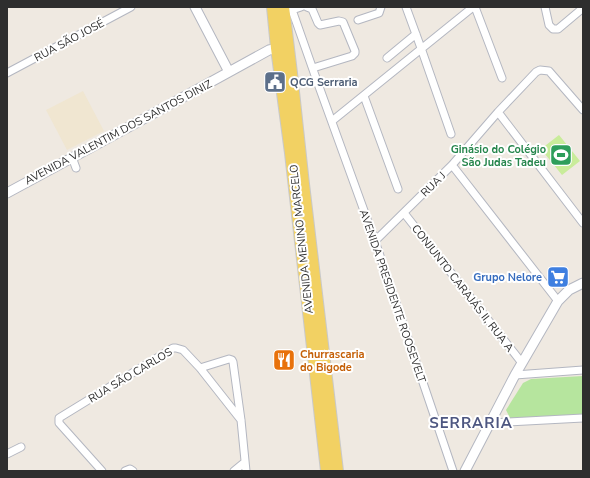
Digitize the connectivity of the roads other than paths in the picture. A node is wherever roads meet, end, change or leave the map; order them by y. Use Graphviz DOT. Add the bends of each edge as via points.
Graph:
graph roads {
  1 [pos="131,7"];
  2 [pos="195,7"];
  3 [pos="273,7"];
  4 [pos="301,7"];
  5 [pos="307,7"];
  6 [pos="382,7"];
  7 [pos="406,7"];
  8 [pos="474,7"];
  9 [pos="545,7"];
  10 [pos="289,8"];
  11 [pos="583,8"];
  12 [pos="358,20"];
  13 [pos="416,34"];
  14 [pos="283,47"];
  15 [pos="421,48"];
  16 [pos="387,58"];
  17 [pos="313,68"];
  18 [pos="229,72"];
  19 [pos="7,73"];
  20 [pos="502,78"];
  21 [pos="364,96"];
  22 [pos="583,110"];
  23 [pos="498,112"];
  24 [pos="332,121"];
  25 [pos="451,134"];
  26 [pos="72,157"];
  27 [pos="452,164"];
  28 [pos="76,168"];
  29 [pos="398,189"];
  30 [pos="7,193"];
  31 [pos="404,213"];
  32 [pos="583,223"];
  33 [pos="375,241"];
  34 [pos="583,283"];
  35 [pos="558,301"];
  36 [pos="522,363"];
  37 [pos="200,368"];
  38 [pos="583,370"];
  39 [pos="515,375"];
  40 [pos="583,418"];
  41 [pos="241,420"];
  42 [pos="490,423"];
  43 [pos="21,447"];
  44 [pos="7,454"];
  45 [pos="245,462"];
  46 [pos="102,471"];
  47 [pos="234,471"];
  48 [pos="246,471"];
  49 [pos="327,471"];
  50 [pos="337,471"];
  51 [pos="453,471"];
  52 [pos="465,471"];
  1 -- 19 [label="street, RUA SÃO JOSÉ"];
  2 -- 18 [label="street"];
  3 -- 14 [label="main road, AVENIDA MENINO MARCELO"];
  4 -- 10 [label="street"];
  5 -- 17 [label="street" via="312,9 320,25 343,22 355,51 352,56"];
  6 -- 12 [label="street" via="379,13"];
  7 -- 13 [label="street"];
  8 -- 15 [label="street"];
  8 -- 20 [label="street"];
  9 -- 11 [label="street" via="549,25 553,29 558,28"];
  10 -- 14 [label="main road, AVENIDA MENINO MARCELO"];
  10 -- 17 [label="street, AVENIDA PRESIDENTE ROOSEVELT"];
  13 -- 15 [label="street"];
  13 -- 16 [label="street"];
  14 -- 18 [label="street, AVENIDA VALENTIM DOS SANTOS DINIZ" via="269,50"];
  14 -- 49 [label="main road, AVENIDA MENINO MARCELO" via="291,153"];
  14 -- 50 [label="main road, AVENIDA MENINO MARCELO" via="301,162"];
  15 -- 21 [label="street"];
  15 -- 25 [label="street"];
  17 -- 24 [label="street, AVENIDA PRESIDENTE ROOSEVELT"];
  18 -- 26 [label="street, AVENIDA VALENTIM DOS SANTOS DINIZ"];
  21 -- 24 [label="street"];
  21 -- 29 [label="street"];
  22 -- 23 [label="street, RUA J" via="549,71 540,70"];
  23 -- 27 [label="street, RUA J"];
  23 -- 32 [label="street"];
  24 -- 33 [label="street, AVENIDA PRESIDENTE ROOSEVELT"];
  26 -- 28 [label="street"];
  26 -- 30 [label="street, AVENIDA VALENTIM DOS SANTOS DINIZ"];
  27 -- 31 [label="street, RUA J"];
  27 -- 35 [label="street"];
  31 -- 33 [label="street, RUA J"];
  31 -- 36 [label="street, CONJUNTO CARAJÁS II, RUA A"];
  33 -- 51 [label="street, AVENIDA PRESIDENTE ROOSEVELT"];
  34 -- 35 [label="street" via="569,290"];
  35 -- 36 [label="street"];
  36 -- 39 [label="street"];
  37 -- 41 [label="street, RUA SÃO CARLOS"];
  37 -- 41 [label="street" via="232,360"];
  37 -- 46 [label="street, RUA SÃO CARLOS" via="183,350 173,348 60,417 59,423"];
  38 -- 39 [label="street"];
  39 -- 42 [label="street"];
  40 -- 42 [label="street"];
  41 -- 45 [label="street"];
  42 -- 52 [label="street"];
  43 -- 44 [label="street"];
  45 -- 47 [label="street"];
  45 -- 48 [label="street"];
}
